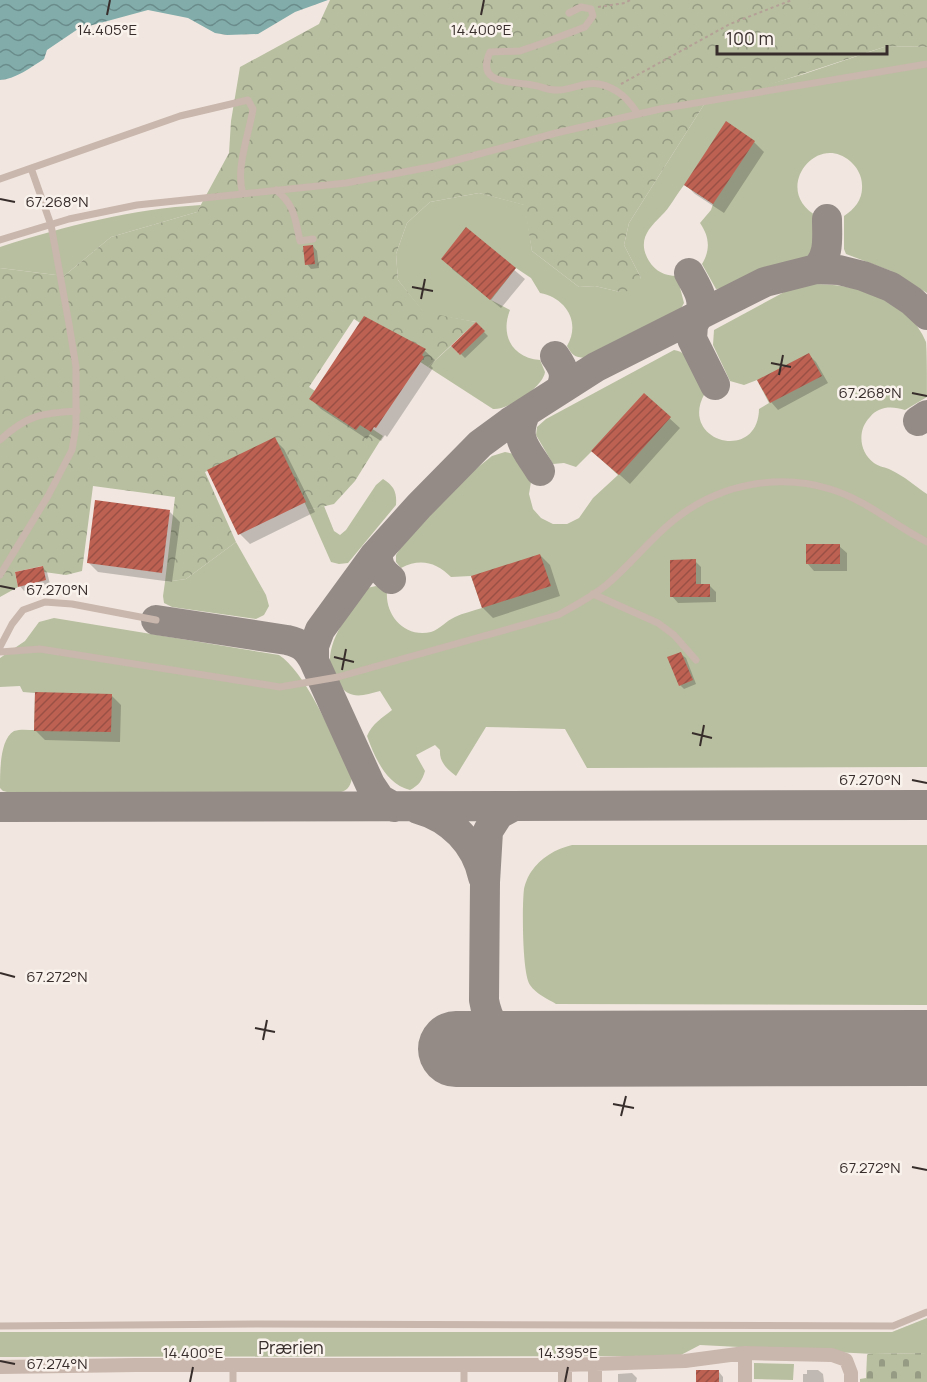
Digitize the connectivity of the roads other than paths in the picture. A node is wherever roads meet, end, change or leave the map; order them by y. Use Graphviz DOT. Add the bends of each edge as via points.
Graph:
graph roads {
  1 [pos="569,13"];
  2 [pos="927,64"];
  3 [pos="638,114"];
  4 [pos="31,168"];
  5 [pos="0,179"];
  6 [pos="276,190"];
  7 [pos="243,194"];
  8 [pos="51,225"];
  9 [pos="0,240"];
  10 [pos="314,240"];
  11 [pos="77,411"];
  12 [pos="0,440"];
  13 [pos="927,542"];
  14 [pos="0,575"];
  15 [pos="593,594"];
  16 [pos="156,620"];
  17 [pos="0,647"];
  18 [pos="0,652"];
  19 [pos="696,660"];
  20 [pos="927,1312"];
  21 [pos="0,1326"];
  22 [pos="745,1353"];
  23 [pos="595,1364"];
  24 [pos="233,1365"];
  25 [pos="464,1365"];
  26 [pos="566,1365"];
  27 [pos="0,1367"];
  28 [pos="851,1378"];
  29 [pos="233,1382"];
  30 [pos="464,1382"];
  31 [pos="565,1382"];
  32 [pos="595,1382"];
  33 [pos="745,1382"];
  1 -- 3 [label="lane" via="581,7 591,9 593,16 585,27 520,51 490,51 488,71 502,82 546,90 597,84 614,88"];
  2 -- 3 [label="lane"];
  3 -- 6 [label="lane" via="435,166 346,183"];
  4 -- 5 [label="lane"];
  4 -- 7 [label="lane" via="180,116 248,100 253,109 241,167"];
  4 -- 8 [label="lane"];
  6 -- 7 [label="lane"];
  6 -- 10 [label="lane" via="288,199 300,241"];
  7 -- 8 [label="lane" via="137,205"];
  8 -- 9 [label="lane"];
  8 -- 11 [label="lane" via="76,367"];
  11 -- 12 [label="lane" via="26,419"];
  11 -- 14 [label="lane" via="72,450"];
  13 -- 15 [label="lane" via="857,500 830,489 801,483 758,483 721,492 678,517"];
  15 -- 18 [label="lane" via="558,615 531,624 338,677 280,687 40,649"];
  15 -- 19 [label="lane" via="658,622"];
  16 -- 17 [label="lane" via="45,602 23,610"];
  20 -- 21 [label="lane" via="893,1326"];
  22 -- 23 [label="street, Prærien" via="685,1361"];
  22 -- 28 [label="street, Prærien" via="832,1355 846,1360"];
  22 -- 33 [label="street"];
  23 -- 26 [label="street, Prærien"];
  23 -- 32 [label="street"];
  24 -- 25 [label="street, Prærien"];
  24 -- 27 [label="street, Prærien"];
  24 -- 29 [label="lane"];
  25 -- 26 [label="street, Prærien"];
  25 -- 30 [label="lane"];
  26 -- 31 [label="street"];
}
